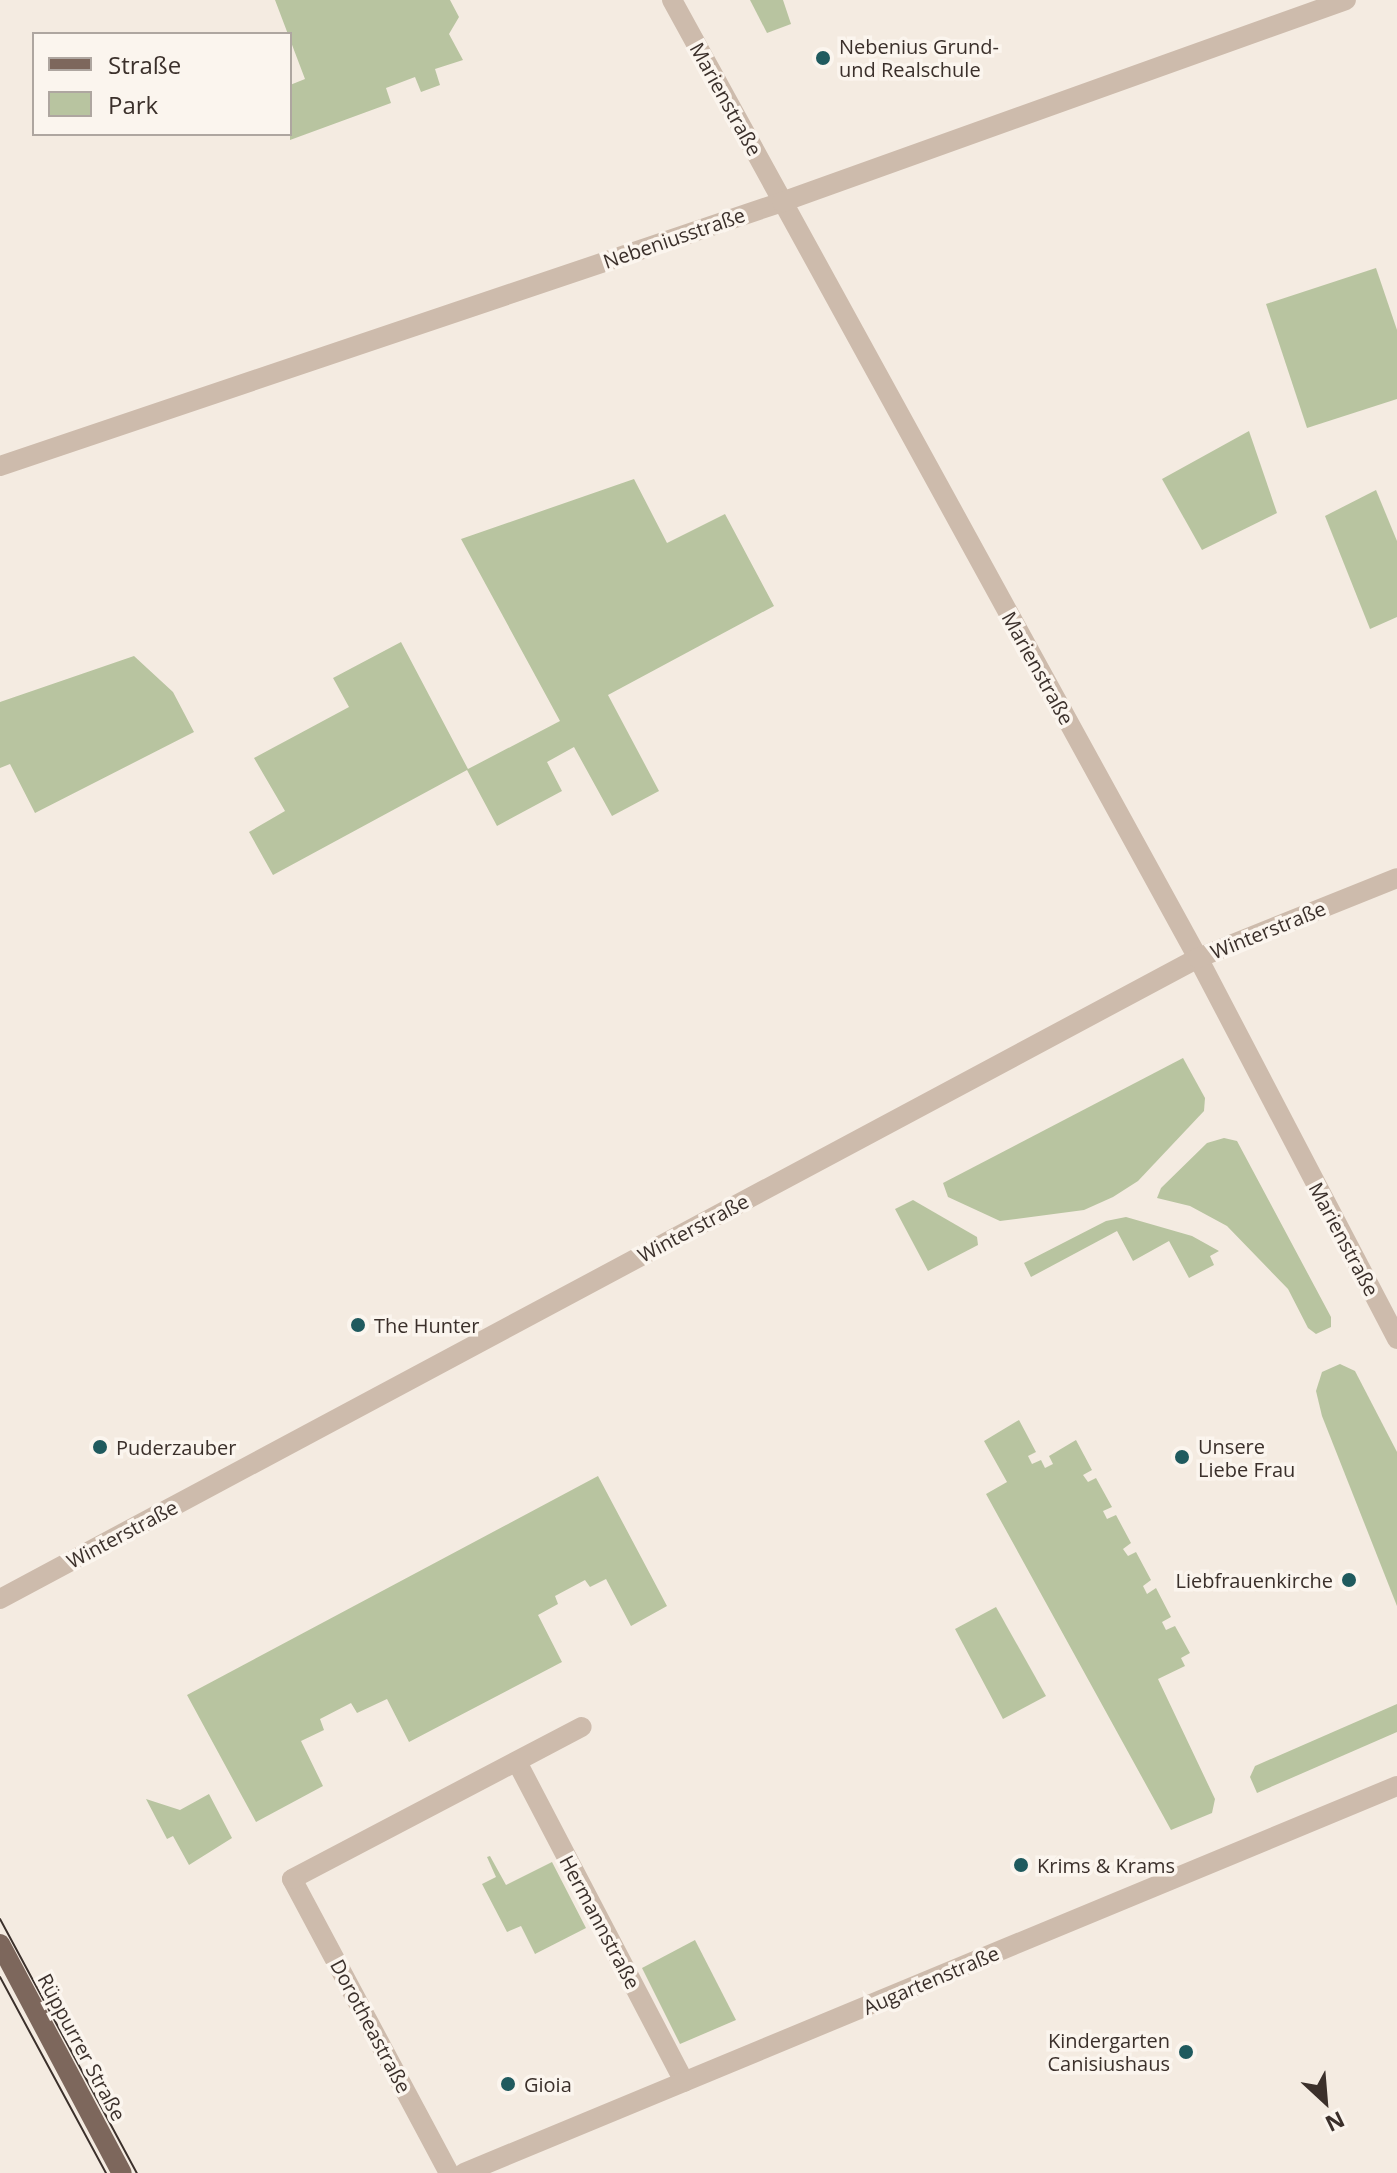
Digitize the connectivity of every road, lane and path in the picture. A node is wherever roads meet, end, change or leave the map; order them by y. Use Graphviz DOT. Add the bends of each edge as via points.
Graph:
graph roads {
  1 [pos="672,0"];
  2 [pos="1346,0"];
  3 [pos="782,202"];
  4 [pos="0,466"];
  5 [pos="1397,878"];
  6 [pos="1198,958"];
  7 [pos="1397,1339"];
  8 [pos="0,1599"];
  9 [pos="581,1727"];
  10 [pos="517,1762"];
  11 [pos="1397,1786"];
  12 [pos="0,1944"];
  13 [pos="684,2082"];
  14 [pos="122,2173"];
  15 [pos="449,2173"];
  16 [pos="464,2173"];
  1 -- 3 [label="street, Marienstraße"];
  2 -- 3 [label="street, Nebeniusstraße"];
  3 -- 4 [label="street, Nebeniusstraße"];
  3 -- 6 [label="street, Marienstraße"];
  5 -- 6 [label="street, Winterstraße"];
  6 -- 7 [label="street, Marienstraße"];
  6 -- 8 [label="street, Winterstraße"];
  9 -- 10 [label="street"];
  10 -- 13 [label="street, Hermannstraße"];
  10 -- 15 [label="street, Dorotheastraße" via="292,1879"];
  11 -- 13 [label="street, Augartenstraße"];
  12 -- 14 [label="main road, Rüppurrer Straße"];
  13 -- 16 [label="street, Augartenstraße"];
}
